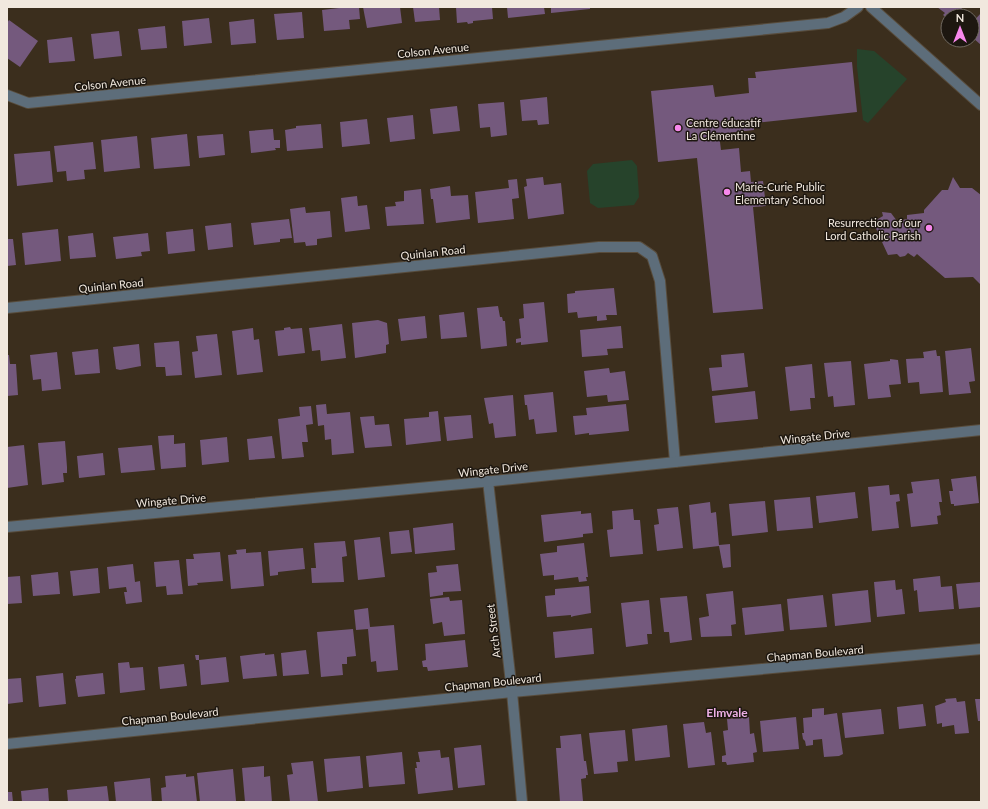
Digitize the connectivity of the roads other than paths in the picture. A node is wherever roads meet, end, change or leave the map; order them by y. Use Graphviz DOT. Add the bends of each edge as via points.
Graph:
graph roads {
  1 [pos="858,7"];
  2 [pos="871,7"];
  3 [pos="7,95"];
  4 [pos="981,105"];
  5 [pos="7,308"];
  6 [pos="981,430"];
  7 [pos="675,462"];
  8 [pos="488,481"];
  9 [pos="7,527"];
  10 [pos="981,649"];
  11 [pos="512,692"];
  12 [pos="7,744"];
  13 [pos="522,802"];
  1 -- 3 [label="street, Colson Avenue" via="844,18 828,23 28,103"];
  2 -- 4 [label="street"];
  5 -- 7 [label="street, Quinlan Road" via="599,247 639,247 652,256 660,281"];
  6 -- 7 [label="street, Wingate Drive"];
  7 -- 8 [label="street, Wingate Drive"];
  8 -- 9 [label="street, Wingate Drive"];
  8 -- 11 [label="street, Arch Street"];
  10 -- 11 [label="street, Chapman Boulevard"];
  11 -- 12 [label="street, Chapman Boulevard"];
  11 -- 13 [label="street, Arch Street"];
}
